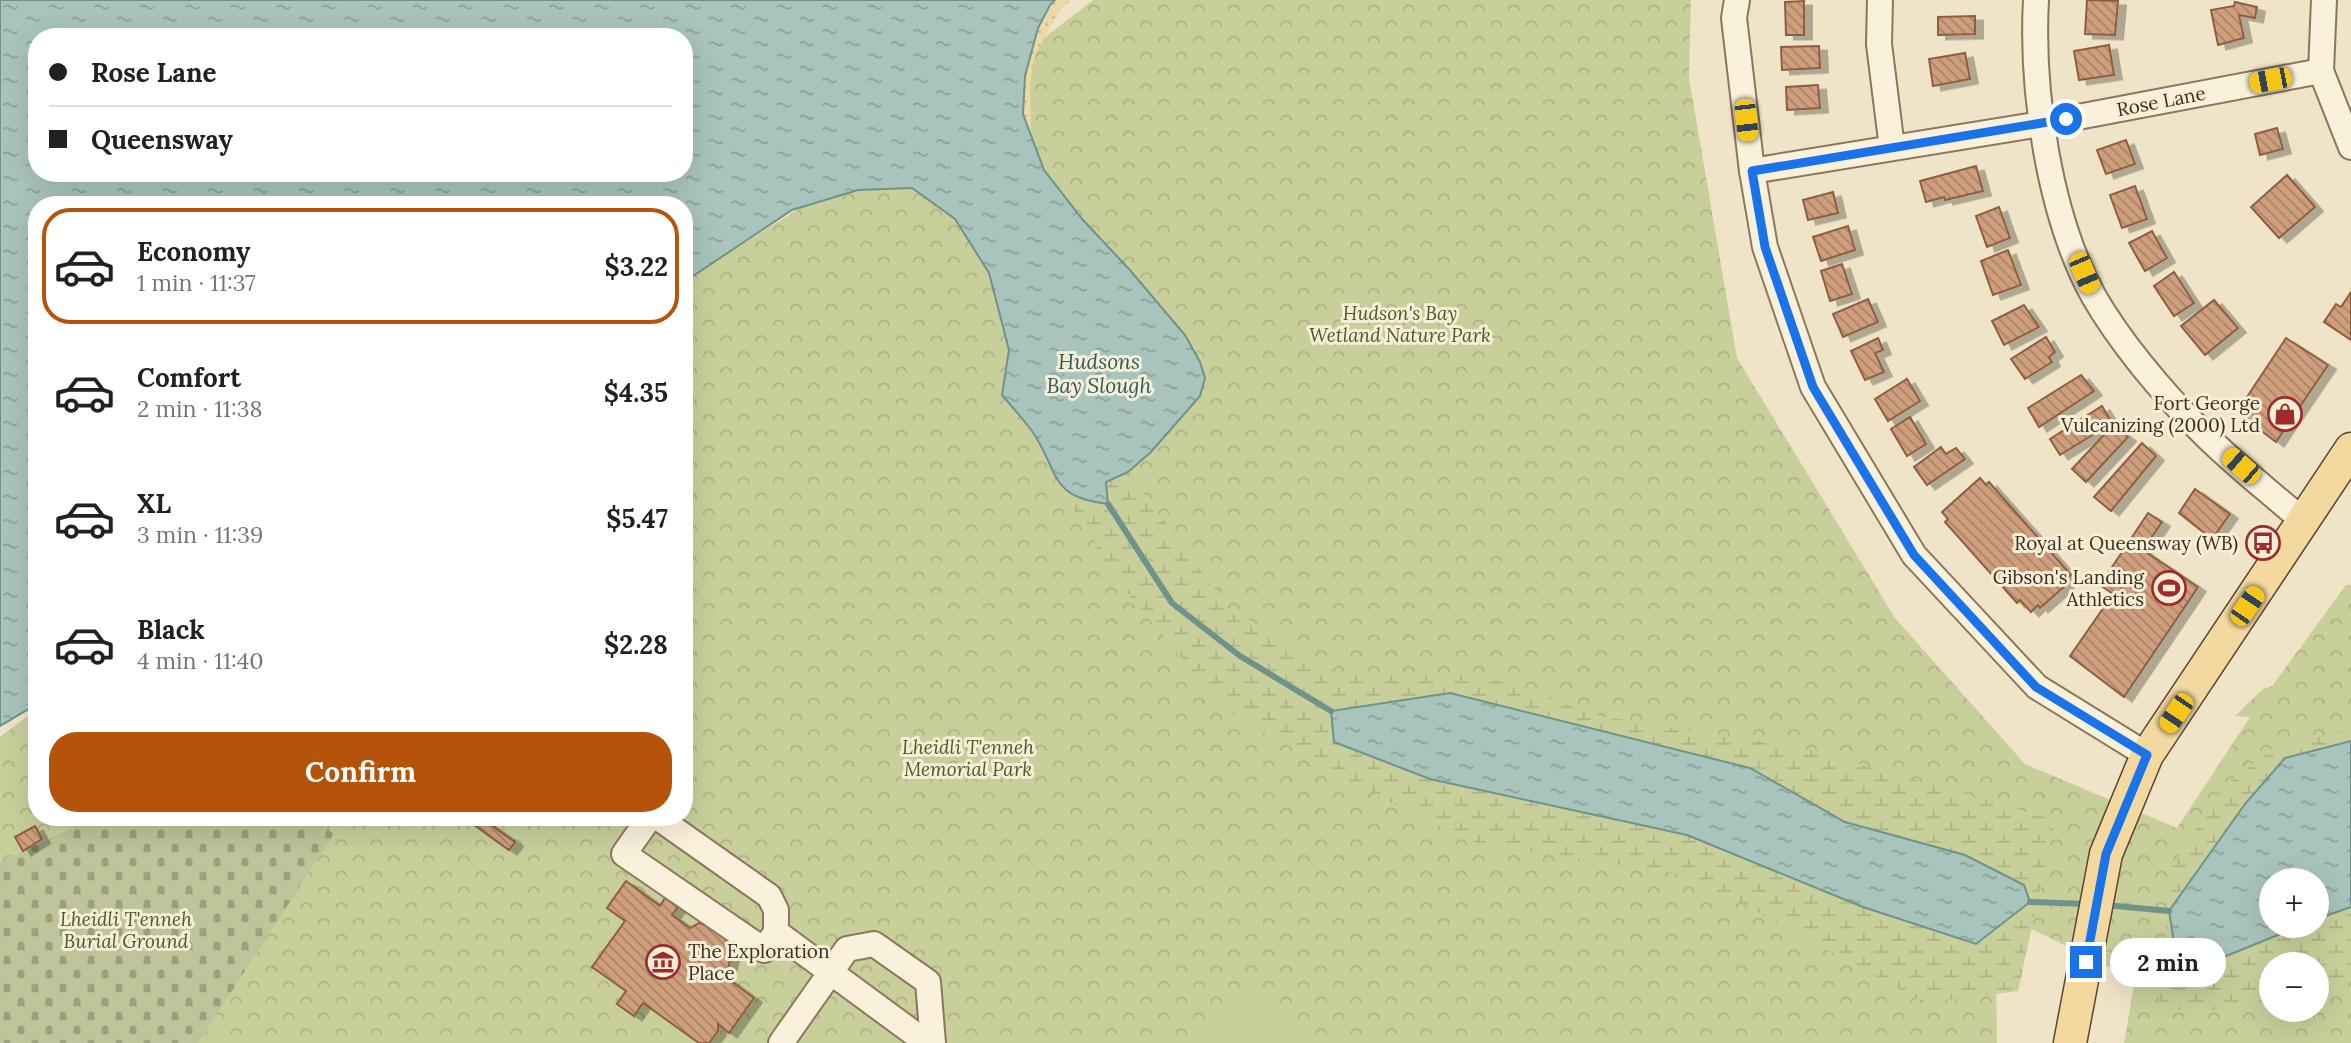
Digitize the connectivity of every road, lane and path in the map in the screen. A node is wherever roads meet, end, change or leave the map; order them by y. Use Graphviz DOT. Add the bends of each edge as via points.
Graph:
graph roads {
  1 [pos="1737,0"];
  2 [pos="1880,0"];
  3 [pos="2036,0"];
  4 [pos="2324,0"];
  5 [pos="2321,71"];
  6 [pos="2041,124"];
  7 [pos="2351,147"];
  8 [pos="1892,148"];
  9 [pos="1752,171"];
  10 [pos="2351,449"];
  11 [pos="2303,521"];
  12 [pos="2147,755"];
  13 [pos="644,826"];
  14 [pos="670,826"];
  15 [pos="776,932"];
  16 [pos="830,972"];
  17 [pos="781,1043"];
  18 [pos="927,1043"];
  19 [pos="933,1043"];
  20 [pos="2070,1043"];
  1 -- 9 [label="street" via="1734,18"];
  2 -- 8 [label="street" via="1879,44"];
  3 -- 6 [label="street"];
  4 -- 5 [label="street"];
  5 -- 6 [label="street, Rose Lane"];
  5 -- 7 [label="street"];
  6 -- 8 [label="street, Rose Lane"];
  6 -- 11 [label="street" via="2065,230 2093,295 2129,348 2200,430"];
  8 -- 9 [label="street, Rose Lane"];
  9 -- 12 [label="street" via="1765,247 1813,387 1914,555 2036,687"];
  10 -- 11 [label="main road"];
  11 -- 12 [label="main road"];
  12 -- 20 [label="main road" via="2106,854"];
  13 -- 15 [label="street" via="624,855 764,950"];
  14 -- 15 [label="street" via="769,896 776,910"];
  15 -- 16 [label="street"];
  16 -- 17 [label="street"];
  16 -- 18 [label="street"];
  16 -- 19 [label="street" via="847,949 874,944 929,982"];
}
